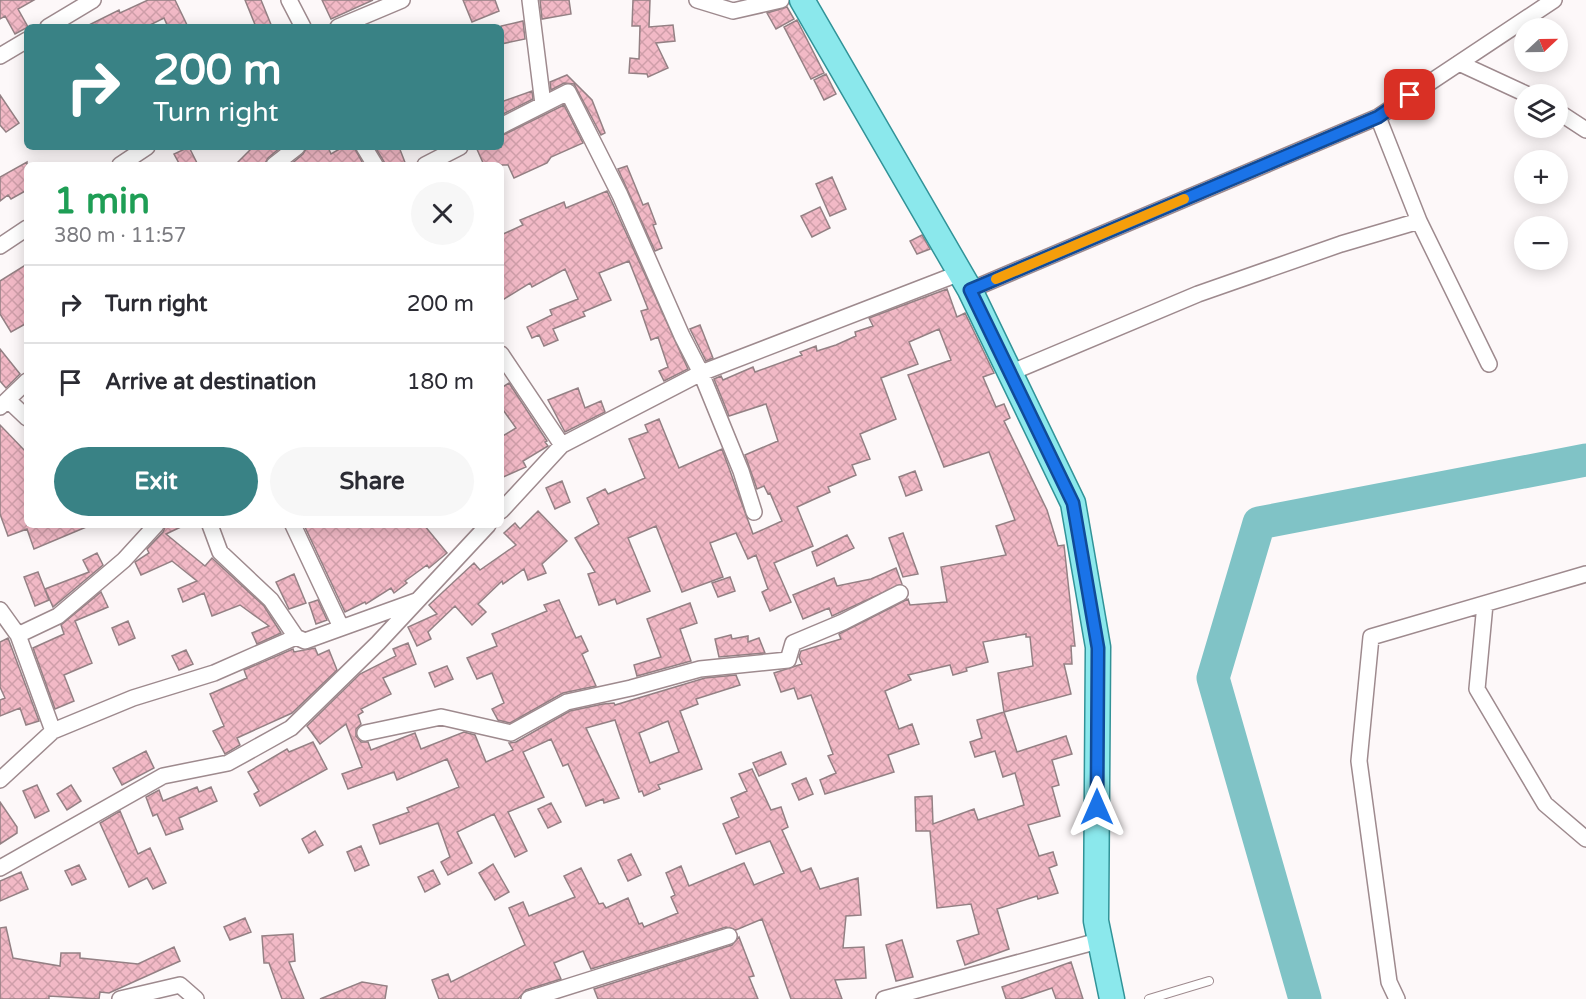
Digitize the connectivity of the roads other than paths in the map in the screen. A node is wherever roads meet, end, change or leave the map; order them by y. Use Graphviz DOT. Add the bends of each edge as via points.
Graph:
graph roads {
  1 [pos="93,0"];
  2 [pos="289,0"];
  3 [pos="402,0"];
  4 [pos="530,0"];
  5 [pos="697,0"];
  6 [pos="781,0"];
  7 [pos="802,0"];
  8 [pos="1554,0"];
  9 [pos="53,24"];
  10 [pos="301,24"];
  11 [pos="345,24"];
  12 [pos="24,42"];
  13 [pos="0,56"];
  14 [pos="1459,63"];
  15 [pos="1514,88"];
  16 [pos="543,104"];
  17 [pos="1378,117"];
  18 [pos="1568,118"];
  19 [pos="504,124"];
  20 [pos="1586,130"];
  21 [pos="142,150"];
  22 [pos="293,150"];
  23 [pos="454,150"];
  24 [pos="124,162"];
  25 [pos="278,162"];
  26 [pos="431,162"];
  27 [pos="1419,221"];
  28 [pos="24,230"];
  29 [pos="0,246"];
  30 [pos="965,282"];
  31 [pos="504,358"];
  32 [pos="1488,364"];
  33 [pos="702,373"];
  34 [pos="1010,373"];
  35 [pos="24,384"];
  36 [pos="4,404"];
  37 [pos="24,416"];
  38 [pos="562,445"];
  39 [pos="504,508"];
  40 [pos="754,512"];
  41 [pos="153,528"];
  42 [pos="211,528"];
  43 [pos="294,528"];
  44 [pos="485,528"];
  45 [pos="1586,574"];
  46 [pos="900,593"];
  47 [pos="418,600"];
  48 [pos="1485,604"];
  49 [pos="0,610"];
  50 [pos="341,627"];
  51 [pos="18,635"];
  52 [pos="296,637"];
  53 [pos="53,731"];
  54 [pos="365,733"];
  55 [pos="0,780"];
  56 [pos="1586,839"];
  57 [pos="0,868"];
  58 [pos="729,936"];
  59 [pos="1098,941"];
  60 [pos="1209,981"];
  61 [pos="120,999"];
  62 [pos="196,999"];
  63 [pos="529,999"];
  64 [pos="884,999"];
  65 [pos="1112,999"];
  66 [pos="1149,999"];
  67 [pos="1397,999"];
  1 -- 9 [label="street"];
  2 -- 10 [label="street"];
  3 -- 11 [label="street"];
  4 -- 16 [label="street"];
  5 -- 6 [label="street" via="733,11"];
  7 -- 30 [label="main road"];
  8 -- 14 [label="street"];
  12 -- 13 [label="street"];
  14 -- 15 [label="street"];
  14 -- 17 [label="street"];
  16 -- 19 [label="street"];
  16 -- 33 [label="street" via="568,92"];
  17 -- 27 [label="street"];
  17 -- 30 [label="street"];
  18 -- 20 [label="street"];
  21 -- 24 [label="street"];
  22 -- 25 [label="street"];
  23 -- 26 [label="street"];
  27 -- 32 [label="street"];
  27 -- 34 [label="street" via="1198,294"];
  28 -- 29 [label="street"];
  30 -- 33 [label="street"];
  30 -- 34 [label="main road"];
  31 -- 38 [label="street"];
  33 -- 38 [label="street"];
  33 -- 40 [label="street"];
  34 -- 59 [label="main road" via="1073,503 1098,648"];
  35 -- 36 [label="street"];
  36 -- 37 [label="street"];
  38 -- 39 [label="street"];
  41 -- 51 [label="street" via="124,560 58,616"];
  42 -- 52 [label="street" via="220,552 271,600"];
  43 -- 50 [label="street"];
  44 -- 47 [label="street"];
  45 -- 48 [label="street"];
  46 -- 54 [label="street" via="793,643 788,660 700,669 567,702 511,733 441,717"];
  47 -- 50 [label="street"];
  47 -- 57 [label="street" via="291,728 228,763 163,776"];
  48 -- 56 [label="street" via="1477,689 1545,804"];
  48 -- 67 [label="street" via="1371,637 1359,761 1389,982"];
  49 -- 51 [label="street"];
  50 -- 52 [label="street" via="305,640"];
  51 -- 53 [label="street"];
  52 -- 53 [label="street" via="214,673 133,698"];
  53 -- 55 [label="street"];
  58 -- 63 [label="street"];
  59 -- 64 [label="street"];
  59 -- 65 [label="main road"];
  60 -- 66 [label="lane"];
  61 -- 62 [label="street" via="180,985"];
}
